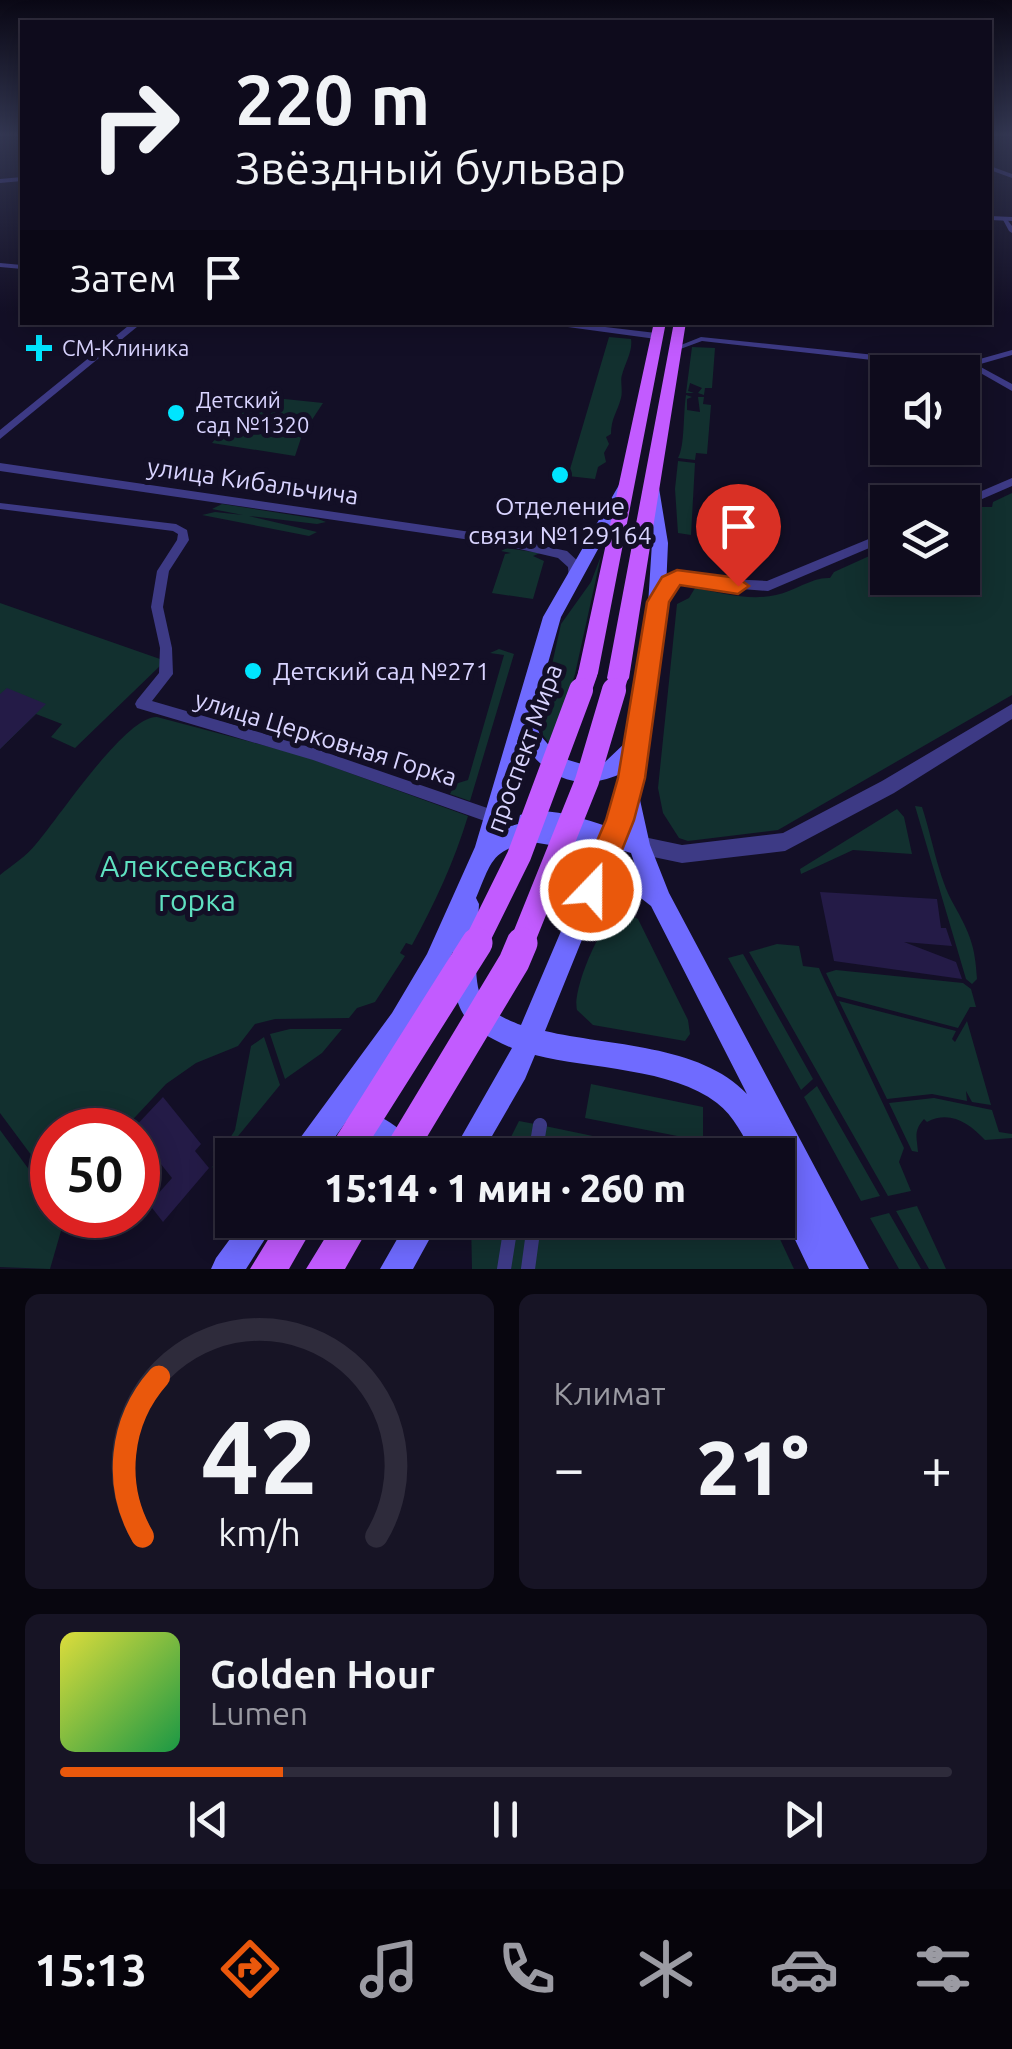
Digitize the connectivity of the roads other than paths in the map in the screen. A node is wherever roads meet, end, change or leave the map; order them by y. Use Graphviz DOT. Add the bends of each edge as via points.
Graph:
graph roads {
  1 [pos="1008,219"];
  2 [pos="1012,231"];
  3 [pos="135,325"];
  4 [pos="588,325"];
  5 [pos="680,325"];
  6 [pos="683,325"];
  7 [pos="658,329"];
  8 [pos="701,339"];
  9 [pos="676,349"];
  10 [pos="1012,352"];
  11 [pos="870,356"];
  12 [pos="980,363"];
  13 [pos="980,370"];
  14 [pos="1012,388"];
  15 [pos="0,436"];
  16 [pos="0,467"];
  17 [pos="1012,482"];
  18 [pos="653,483"];
  19 [pos="626,485"];
  20 [pos="980,495"];
  21 [pos="0,506"];
  22 [pos="602,533"];
  23 [pos="498,540"];
  24 [pos="870,543"];
  25 [pos="573,583"];
  26 [pos="658,602"];
  27 [pos="1012,711"];
  28 [pos="522,713"];
  29 [pos="636,744"];
  30 [pos="632,778"];
  31 [pos="496,818"];
  32 [pos="566,840"];
  33 [pos="639,845"];
  34 [pos="609,846"];
  35 [pos="486,848"];
  36 [pos="467,896"];
  37 [pos="660,900"];
  38 [pos="570,942"];
  39 [pos="530,1040"];
  40 [pos="540,1126"];
  41 [pos="318,1138"];
  42 [pos="321,1138"];
  43 [pos="354,1138"];
  44 [pos="383,1138"];
  45 [pos="408,1138"];
  46 [pos="475,1138"];
  47 [pos="538,1138"];
  48 [pos="758,1138"];
  49 [pos="795,1208"];
  50 [pos="249,1238"];
  51 [pos="288,1238"];
  52 [pos="344,1238"];
  53 [pos="413,1238"];
  54 [pos="508,1238"];
  55 [pos="532,1238"];
  56 [pos="226,1269"];
  57 [pos="268,1269"];
  58 [pos="324,1269"];
  59 [pos="396,1269"];
  60 [pos="504,1269"];
  61 [pos="528,1269"];
  62 [pos="825,1269"];
  63 [pos="853,1269"];
  1 -- 2 [label="street"];
  3 -- 15 [label="street"];
  4 -- 7 [label="street"];
  5 -- 9 [label="main road"];
  6 -- 8 [label="street"];
  7 -- 19 [label="main road, проспект Мира"];
  8 -- 9 [label="street"];
  8 -- 11 [label="street"];
  9 -- 18 [label="main road"];
  10 -- 12 [label="street"];
  13 -- 14 [label="street"];
  16 -- 23 [label="street, улица Кибальчича"];
  17 -- 20 [label="street"];
  18 -- 26 [label="main road"];
  18 -- 45 [label="main road, bridge" via="618,678 587,782 514,962"];
  19 -- 22 [label="main road"];
  19 -- 43 [label="main road, проспект Мира, bridge" via="588,673 518,856 475,946"];
  21 -- 31 [label="street, улица Церковная Горка" via="183,533 162,571 157,607 166,674 142,704"];
  22 -- 23 [label="street, улица Кибальчича" via="576,548"];
  22 -- 25 [label="main road"];
  23 -- 25 [label="street, улица Кибальчича" via="568,557 576,567"];
  24 -- 26 [label="street" via="768,586 673,578"];
  25 -- 28 [label="main road" via="552,618"];
  26 -- 29 [label="main road"];
  27 -- 33 [label="street" via="786,842 682,854"];
  28 -- 29 [label="main road" via="543,753 582,773 616,770"];
  28 -- 31 [label="main road"];
  29 -- 30 [label="main road"];
  30 -- 33 [label="main road"];
  30 -- 34 [label="main road"];
  31 -- 35 [label="main road"];
  32 -- 34 [label="main road"];
  32 -- 35 [label="main road" via="521,831"];
  32 -- 38 [label="main road" via="580,852 584,868 571,908"];
  33 -- 34 [label="main road"];
  33 -- 37 [label="main road"];
  34 -- 35 [label="main road" via="557,822 536,821 512,827"];
  34 -- 37 [label="main road"];
  34 -- 38 [label="main road"];
  35 -- 36 [label="main road"];
  36 -- 39 [label="main road" via="470,1002 490,1026"];
  36 -- 41 [label="main road" via="418,996"];
  37 -- 63 [label="main road"];
  38 -- 39 [label="main road"];
  39 -- 46 [label="main road"];
  39 -- 48 [label="main road" via="697,1075 736,1102"];
  40 -- 47 [label="street"];
  42 -- 44 [label="main road" via="341,1120 362,1122"];
  49 -- 62 [label="main road"];
  50 -- 56 [label="main road"];
  51 -- 57 [label="main road"];
  52 -- 58 [label="main road"];
  53 -- 59 [label="main road"];
  54 -- 60 [label="street"];
  55 -- 61 [label="street"];
}
